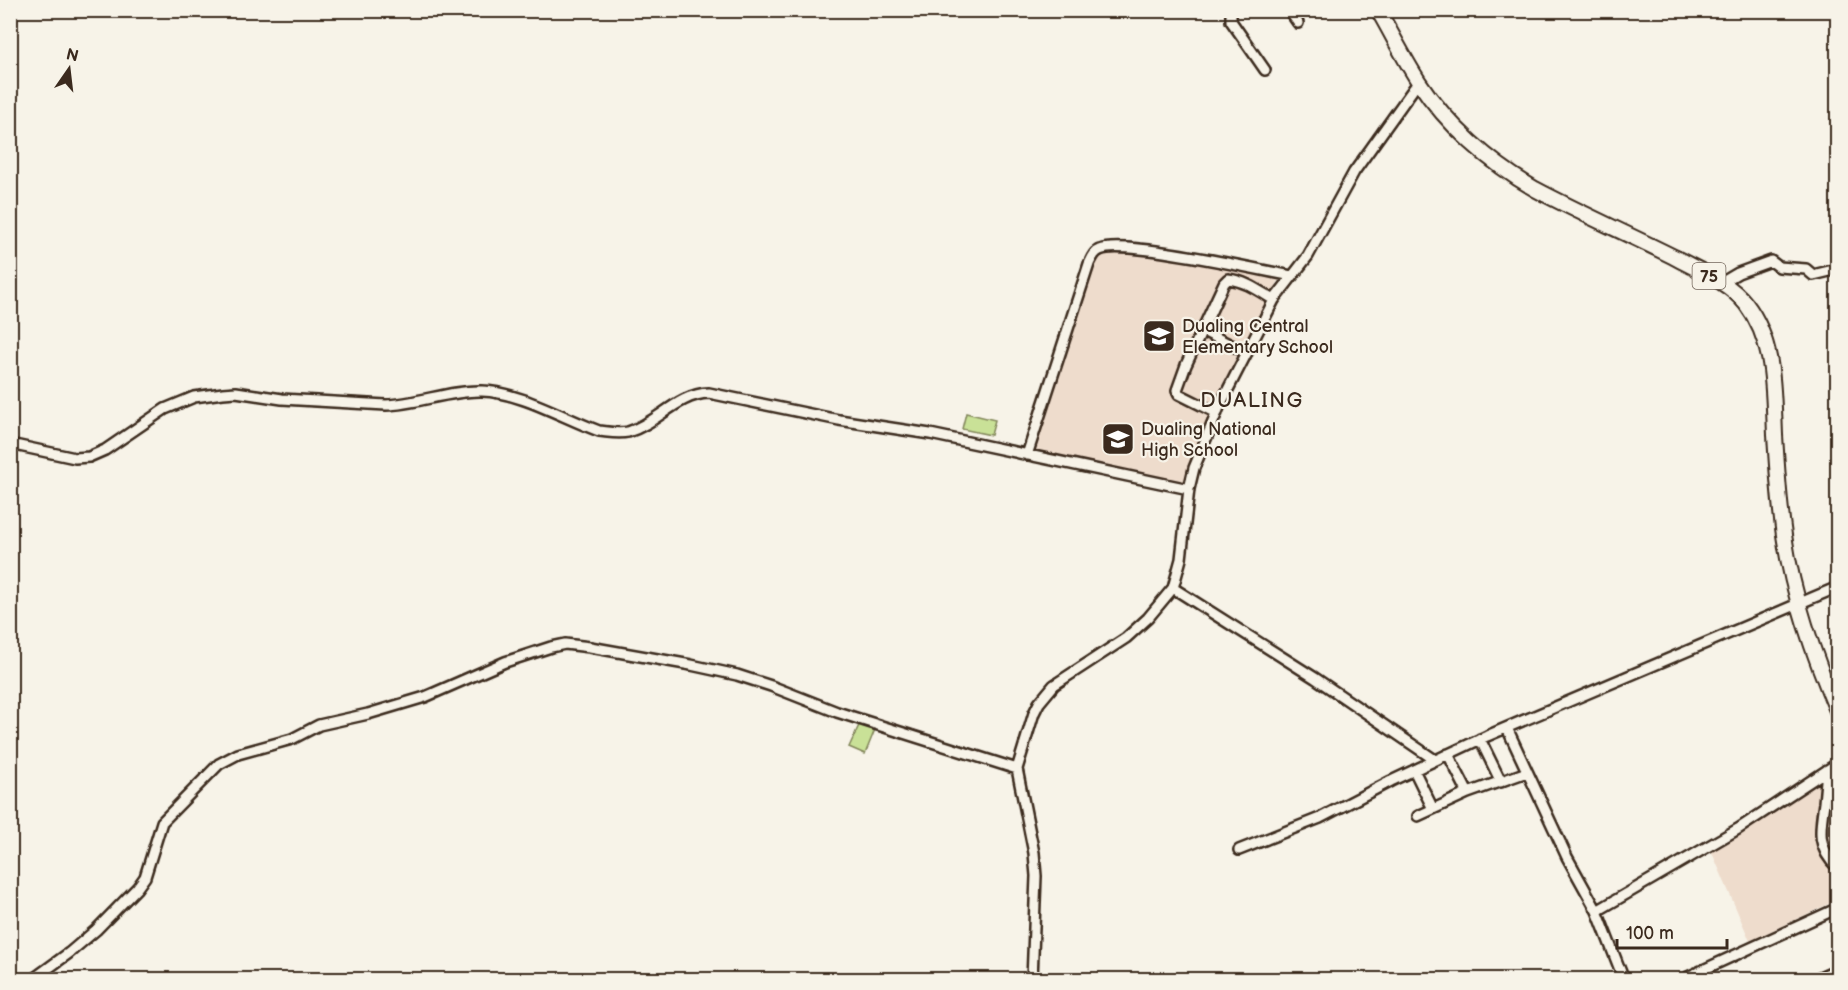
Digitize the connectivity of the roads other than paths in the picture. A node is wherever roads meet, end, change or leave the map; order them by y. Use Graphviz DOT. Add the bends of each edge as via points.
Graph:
graph roads {
  1 [pos="1290,10"];
  2 [pos="1378,10"];
  3 [pos="1230,11"];
  4 [pos="1298,22"];
  5 [pos="1265,70"];
  6 [pos="1419,81"];
  7 [pos="1838,268"];
  8 [pos="1292,276"];
  9 [pos="1721,283"];
  10 [pos="1274,300"];
  11 [pos="1203,331"];
  12 [pos="1246,353"];
  13 [pos="1217,413"];
  14 [pos="10,444"];
  15 [pos="1027,455"];
  16 [pos="1189,489"];
  17 [pos="1838,587"];
  18 [pos="1173,588"];
  19 [pos="1797,603"];
  20 [pos="1833,688"];
  21 [pos="1838,713"];
  22 [pos="1507,728"];
  23 [pos="1480,739"];
  24 [pos="1448,754"];
  25 [pos="1436,760"];
  26 [pos="1838,763"];
  27 [pos="1017,769"];
  28 [pos="1414,770"];
  29 [pos="1827,770"];
  30 [pos="1527,772"];
  31 [pos="1502,782"];
  32 [pos="1468,793"];
  33 [pos="1433,809"];
  34 [pos="1418,816"];
  35 [pos="1239,850"];
  36 [pos="1838,868"];
  37 [pos="1838,908"];
  38 [pos="1597,911"];
  39 [pos="1838,969"];
  40 [pos="32,980"];
  41 [pos="1032,980"];
  42 [pos="1624,980"];
  43 [pos="1681,980"];
  44 [pos="1813,980"];
  1 -- 4 [label="street"];
  2 -- 6 [label="highway, 75"];
  3 -- 5 [label="street" via="1231,21"];
  6 -- 8 [label="street" via="1354,172 1315,246"];
  6 -- 9 [label="highway, 75" via="1464,135 1512,174"];
  7 -- 9 [label="street" via="1813,275 1806,269 1779,267 1771,261"];
  8 -- 10 [label="street"];
  8 -- 15 [label="street" via="1144,250 1109,247 1095,253"];
  9 -- 19 [label="highway, 75" via="1745,302 1757,319 1768,348 1784,534"];
  10 -- 11 [label="street" via="1247,284 1228,279"];
  10 -- 12 [label="street"];
  11 -- 12 [label="street"];
  11 -- 13 [label="street" via="1177,390"];
  12 -- 13 [label="street"];
  13 -- 16 [label="street" via="1200,450"];
  14 -- 15 [label="street" via="89,458 165,409 194,397 236,392 386,405 481,391 502,393 590,428 614,433 628,432 697,393 709,393"];
  15 -- 16 [label="street"];
  16 -- 18 [label="street" via="1181,559"];
  17 -- 19 [label="street"];
  18 -- 25 [label="street"];
  18 -- 27 [label="street" via="1126,638 1064,677 1047,693 1034,713"];
  19 -- 20 [label="highway, 75"];
  19 -- 22 [label="street"];
  20 -- 21 [label="highway, 75"];
  22 -- 23 [label="street"];
  22 -- 30 [label="street"];
  23 -- 24 [label="street"];
  23 -- 31 [label="street"];
  24 -- 25 [label="street"];
  24 -- 32 [label="street"];
  25 -- 28 [label="street"];
  26 -- 29 [label="street"];
  27 -- 40 [label="street" via="837,712 737,675 565,644 505,662 425,697 319,725 292,739 238,754 219,764 162,822 145,877 137,888 96,930"];
  27 -- 41 [label="street" via="1035,864"];
  28 -- 33 [label="street"];
  28 -- 35 [label="street" via="1320,818"];
  29 -- 36 [label="street" via="1820,836 1831,862"];
  29 -- 38 [label="street" via="1738,829"];
  30 -- 31 [label="street"];
  30 -- 38 [label="street"];
  31 -- 32 [label="street"];
  32 -- 33 [label="street"];
  33 -- 34 [label="street"];
  37 -- 43 [label="street"];
  38 -- 42 [label="street"];
  39 -- 44 [label="street"];
}
